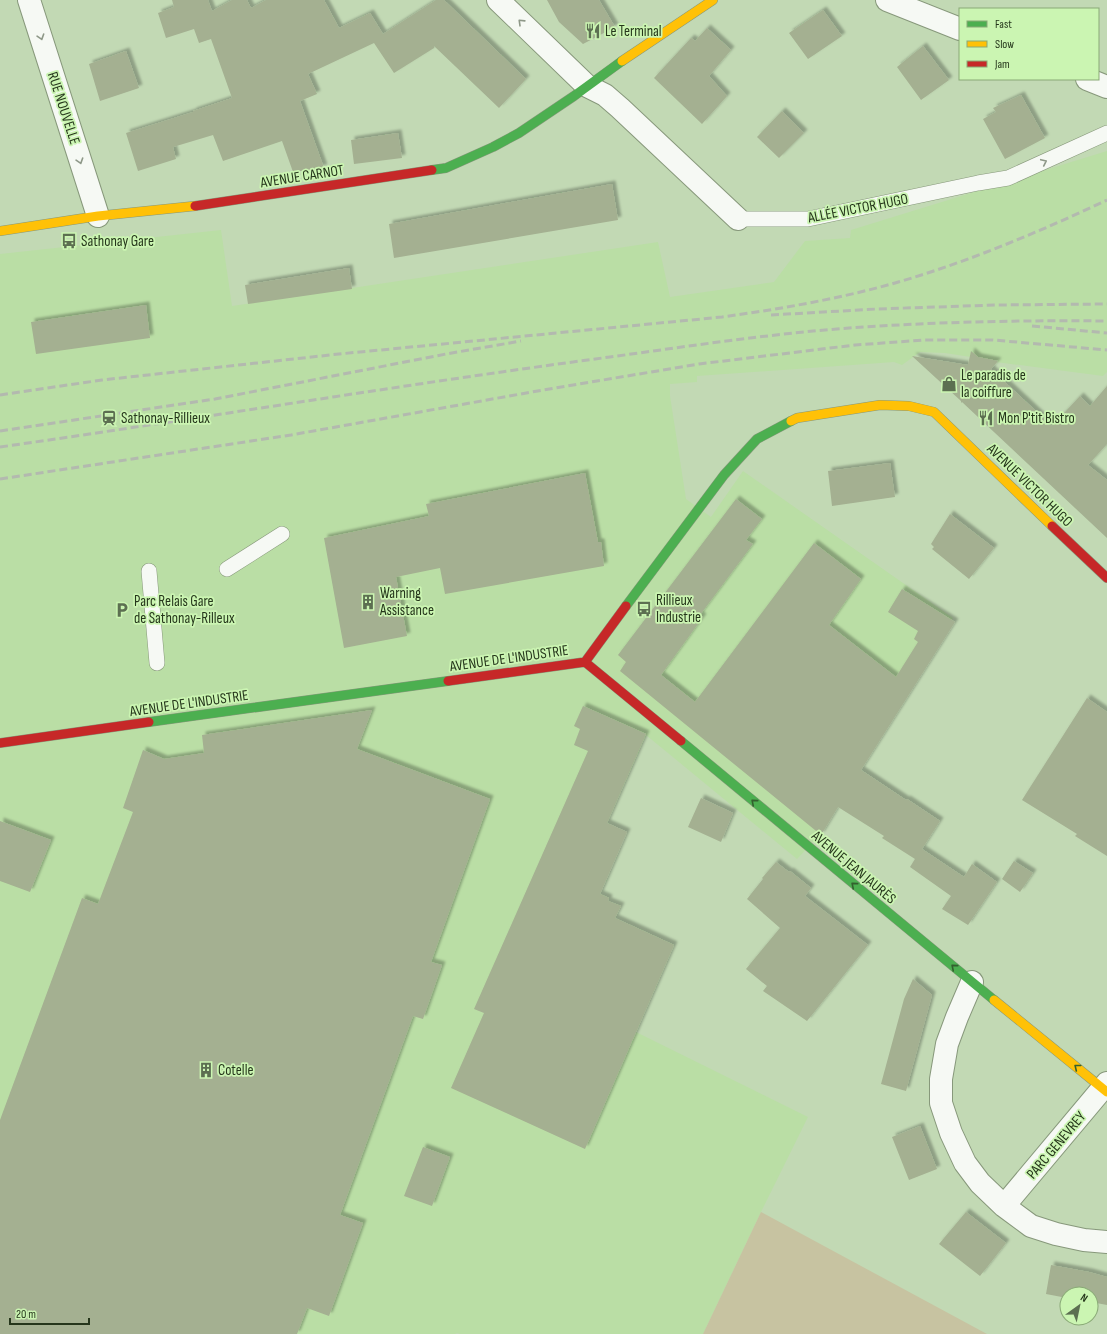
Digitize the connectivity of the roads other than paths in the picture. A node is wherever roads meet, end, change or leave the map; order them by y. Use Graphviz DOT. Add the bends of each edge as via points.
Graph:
graph roads {
  1 [pos="30,0"];
  2 [pos="498,0"];
  3 [pos="713,0"];
  4 [pos="887,0"];
  5 [pos="959,29"];
  6 [pos="1090,80"];
  7 [pos="588,86"];
  8 [pos="1107,87"];
  9 [pos="1107,133"];
  10 [pos="98,216"];
  11 [pos="738,219"];
  12 [pos="0,231"];
  13 [pos="934,412"];
  14 [pos="282,534"];
  15 [pos="226,569"];
  16 [pos="149,571"];
  17 [pos="1107,578"];
  18 [pos="585,662"];
  19 [pos="156,663"];
  20 [pos="0,743"];
  21 [pos="972,982"];
  22 [pos="1106,1088"];
  23 [pos="1004,1206"];
  24 [pos="1107,1242"];
  1 -- 10 [label="street, RUE NOUVELLE, one-way"];
  7 -- 2 [label="street, ALLÉE VICTOR HUGO, one-way"];
  3 -- 7 [label="street, AVENUE CARNOT"];
  4 -- 5 [label="street"];
  6 -- 8 [label="street"];
  7 -- 10 [label="street, AVENUE CARNOT" via="519,133 493,148 446,168 205,205"];
  7 -- 11 [label="street, ALLÉE VICTOR HUGO" via="605,95 620,108"];
  11 -- 9 [label="lane, ALLÉE VICTOR HUGO, one-way" via="808,219 978,182 1008,178"];
  10 -- 12 [label="street, AVENUE CARNOT"];
  13 -- 17 [label="street, AVENUE VICTOR HUGO"];
  13 -- 18 [label="street, AVENUE DE L'INDUSTRIE" via="909,406 880,405 797,418 757,439 724,475"];
  14 -- 15 [label="lane"];
  16 -- 19 [label="lane"];
  18 -- 20 [label="street, AVENUE DE L'INDUSTRIE"];
  21 -- 18 [label="street, AVENUE JEAN JAURÈS, one-way"];
  22 -- 21 [label="street, AVENUE JEAN JAURÈS, one-way"];
  21 -- 23 [label="street" via="947,1044 941,1079 941,1103 966,1163 980,1183"];
  22 -- 23 [label="street, PARC GENEVREY"];
  23 -- 24 [label="street" via="1032,1226 1084,1240"];
}
